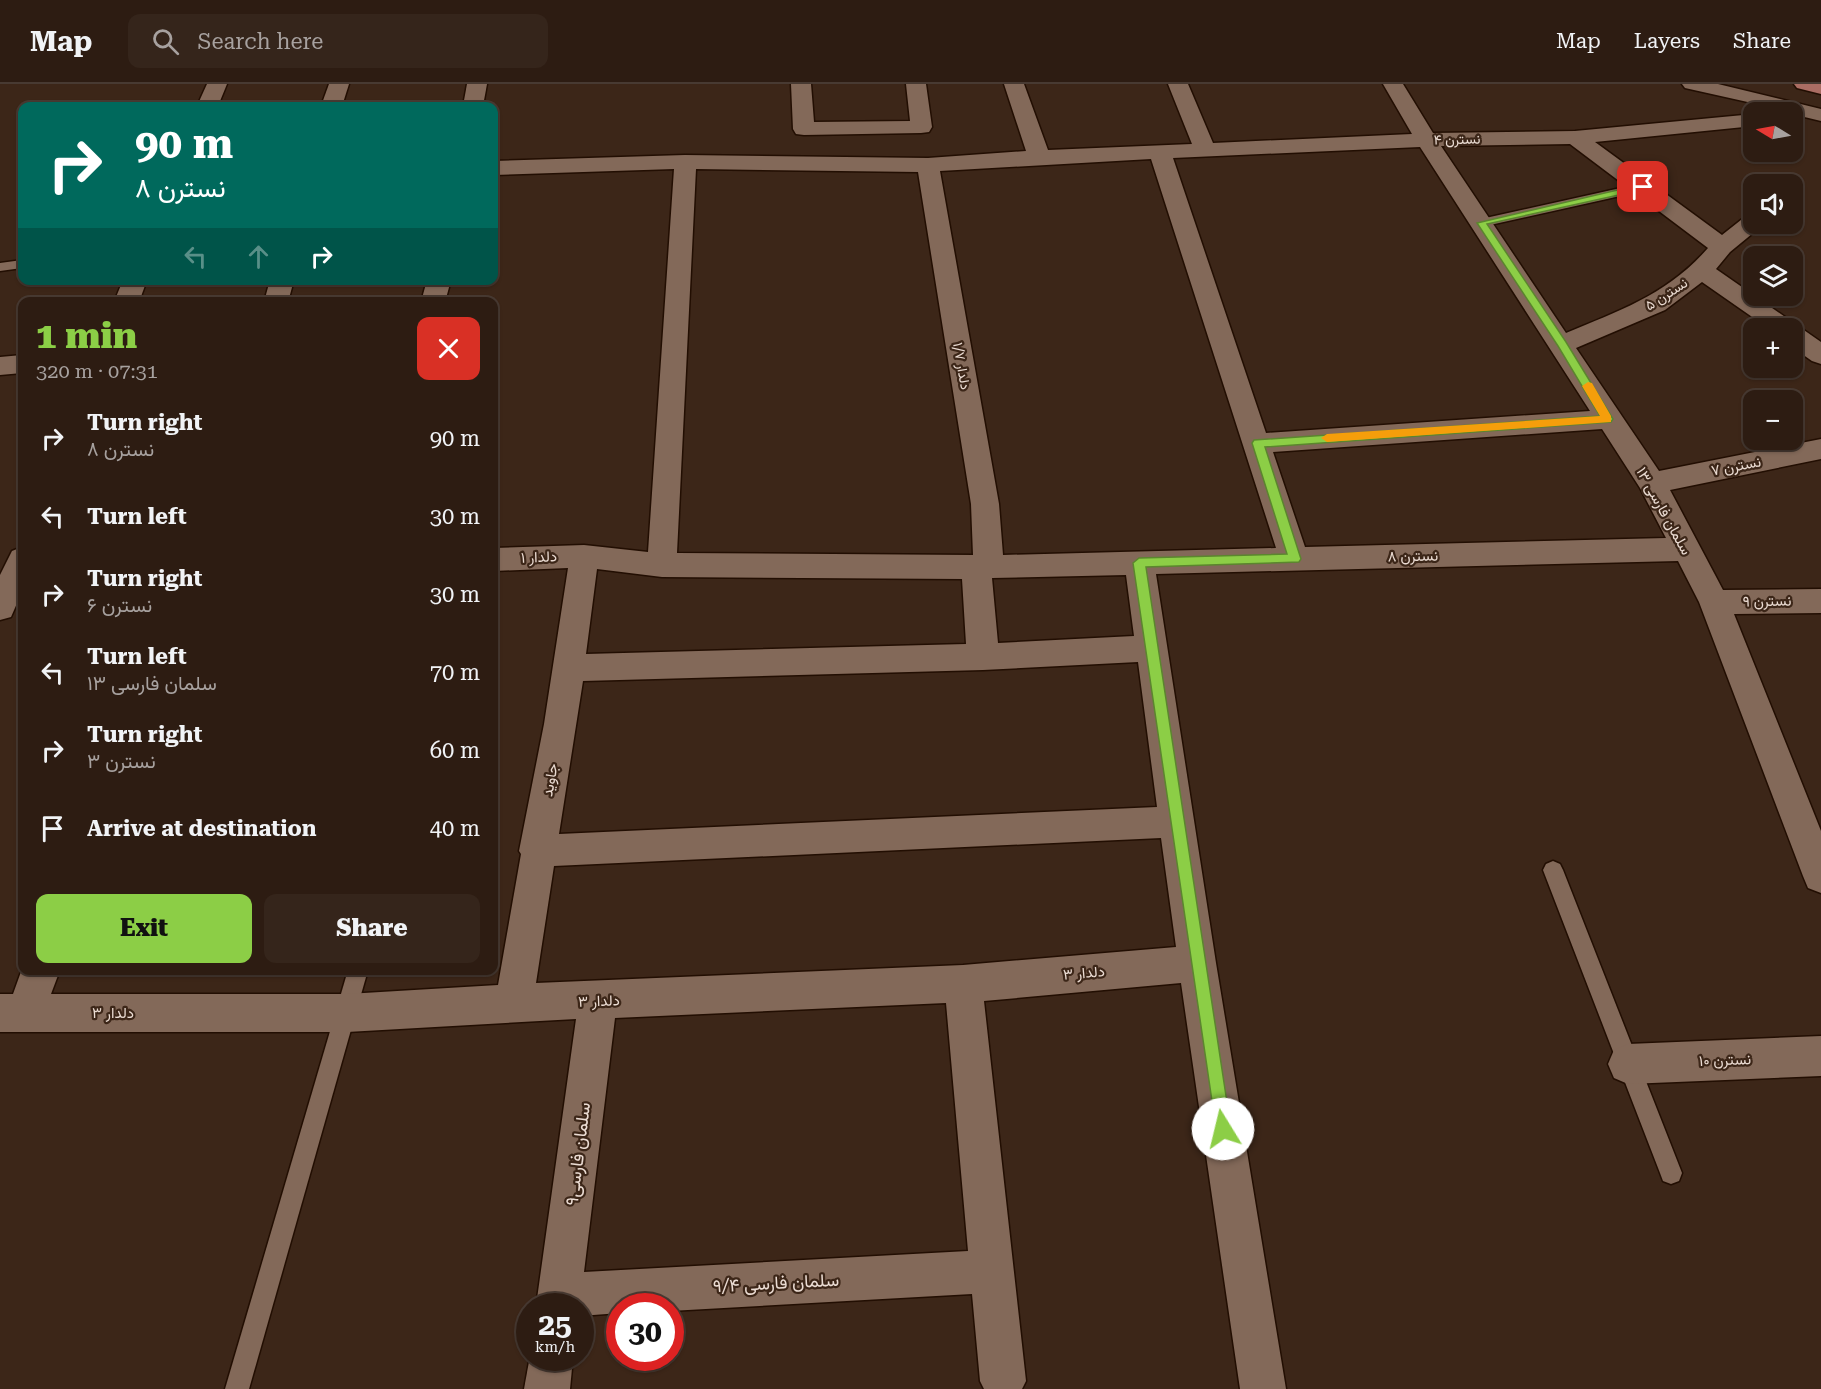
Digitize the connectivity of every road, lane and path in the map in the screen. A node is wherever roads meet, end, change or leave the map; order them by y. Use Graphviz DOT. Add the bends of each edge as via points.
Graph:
graph roads {
  1 [pos="217,84"];
  2 [pos="339,84"];
  3 [pos="477,84"];
  4 [pos="801,84"];
  5 [pos="916,84"];
  6 [pos="1014,84"];
  7 [pos="1178,84"];
  8 [pos="1393,84"];
  9 [pos="1692,84"];
  10 [pos="1804,84"];
  11 [pos="1821,88"];
  12 [pos="210,102"];
  13 [pos="333,102"];
  14 [pos="474,102"];
  15 [pos="1819,114"];
  16 [pos="1803,115"];
  17 [pos="1743,121"];
  18 [pos="1575,137"];
  19 [pos="1426,140"];
  20 [pos="1205,150"];
  21 [pos="1160,152"];
  22 [pos="1039,156"];
  23 [pos="685,162"];
  24 [pos="928,165"];
  25 [pos="498,168"];
  26 [pos="1643,187"];
  27 [pos="1481,223"];
  28 [pos="1743,230"];
  29 [pos="1722,247"];
  30 [pos="18,265"];
  31 [pos="0,267"];
  32 [pos="1702,270"];
  33 [pos="1770,318"];
  34 [pos="1803,342"];
  35 [pos="1563,344"];
  36 [pos="1821,355"];
  37 [pos="18,364"];
  38 [pos="0,366"];
  39 [pos="1608,419"];
  40 [pos="1258,443"];
  41 [pos="1821,448"];
  42 [pos="1652,483"];
  43 [pos="1686,549"];
  44 [pos="584,556"];
  45 [pos="498,559"];
  46 [pos="1294,559"];
  47 [pos="1139,563"];
  48 [pos="662,565"];
  49 [pos="983,567"];
  50 [pos="15,573"];
  51 [pos="1821,601"];
  52 [pos="1714,602"];
  53 [pos="0,608"];
  54 [pos="1150,648"];
  55 [pos="983,657"];
  56 [pos="570,668"];
  57 [pos="1177,822"];
  58 [pos="537,850"];
  59 [pos="1552,870"];
  60 [pos="1821,876"];
  61 [pos="1197,963"];
  62 [pos="38,975"];
  63 [pos="356,975"];
  64 [pos="963,984"];
  65 [pos="598,1001"];
  66 [pos="514,1003"];
  67 [pos="12,1013"];
  68 [pos="347,1013"];
  69 [pos="1821,1056"];
  70 [pos="1628,1064"];
  71 [pos="1671,1173"];
  72 [pos="992,1271"];
  73 [pos="559,1293"];
  74 [pos="594,1299"];
  75 [pos="549,1371"];
  76 [pos="1003,1381"];
  77 [pos="237,1389"];
  78 [pos="547,1389"];
  79 [pos="1263,1389"];
  1 -- 12 [label="street"];
  2 -- 13 [label="street"];
  3 -- 14 [label="street"];
  4 -- 5 [label="street" via="804,129 921,127"];
  6 -- 22 [label="street"];
  7 -- 20 [label="street"];
  8 -- 19 [label="street, ۱۳ سلمان فارسی"];
  9 -- 15 [label="street"];
  10 -- 11 [label="main road"];
  15 -- 16 [label="street"];
  17 -- 18 [label="street, نسترن ۴"];
  18 -- 19 [label="street, نسترن ۴"];
  18 -- 26 [label="street"];
  19 -- 20 [label="street, نسترن ۴"];
  19 -- 27 [label="street, ۱۳ سلمان فارسی"];
  20 -- 21 [label="street, نسترن ۴"];
  21 -- 22 [label="street, نسترن ۴"];
  21 -- 40 [label="street"];
  22 -- 24 [label="street, نسترن ۴"];
  23 -- 24 [label="street, نسترن ۴"];
  23 -- 25 [label="street, نسترن ۴"];
  23 -- 48 [label="street"];
  24 -- 49 [label="street, دلدار ۱/۷" via="985,504"];
  26 -- 27 [label="lane"];
  26 -- 29 [label="street"];
  27 -- 35 [label="street, ۱۳ سلمان فارسی"];
  28 -- 29 [label="street, نسترن ۵"];
  29 -- 32 [label="street, نسترن ۵"];
  30 -- 31 [label="lane"];
  32 -- 33 [label="street"];
  32 -- 35 [label="street, نسترن ۵" via="1656,304"];
  34 -- 36 [label="street"];
  35 -- 39 [label="street, ۱۳ سلمان فارسی"];
  37 -- 38 [label="street"];
  39 -- 40 [label="street"];
  39 -- 42 [label="street, ۱۳ سلمان فارسی"];
  40 -- 46 [label="street"];
  41 -- 42 [label="street, نسترن ۷"];
  42 -- 43 [label="street, ۱۳ سلمان فارسی"];
  43 -- 46 [label="street, نسترن ۸"];
  43 -- 52 [label="street, ۱۳ سلمان فارسی"];
  44 -- 45 [label="street, دلدار ۱"];
  44 -- 48 [label="street, دلدار ۱"];
  44 -- 56 [label="street, جاوید"];
  46 -- 47 [label="street, نسترن ۸"];
  47 -- 49 [label="street, نسترن ۸"];
  47 -- 54 [label="street"];
  48 -- 49 [label="street, دلدار ۱"];
  49 -- 55 [label="street, دلدار ۱/۷"];
  50 -- 53 [label="street"];
  51 -- 52 [label="street, نسترن ۹"];
  52 -- 60 [label="street, ۱۳ سلمان فارسی"];
  54 -- 55 [label="street"];
  54 -- 57 [label="street"];
  55 -- 56 [label="street"];
  56 -- 58 [label="street, جاوید"];
  57 -- 58 [label="street"];
  57 -- 61 [label="street"];
  58 -- 66 [label="street, جاوید"];
  59 -- 70 [label="lane"];
  61 -- 64 [label="street, دلدار ۳"];
  61 -- 79 [label="street"];
  62 -- 67 [label="street"];
  63 -- 68 [label="lane"];
  64 -- 65 [label="street, دلدار ۳"];
  64 -- 72 [label="street"];
  65 -- 66 [label="street, دلدار ۳"];
  65 -- 73 [label="street, سلمان فارسی۹"];
  66 -- 68 [label="street, دلدار ۳"];
  67 -- 68 [label="street, دلدار ۳"];
  68 -- 77 [label="lane"];
  69 -- 70 [label="street, نسترن ۱۰"];
  70 -- 71 [label="lane"];
  72 -- 74 [label="street, سلمان فارسی ۹/۴"];
  72 -- 76 [label="street"];
  75 -- 78 [label="street"];
}
